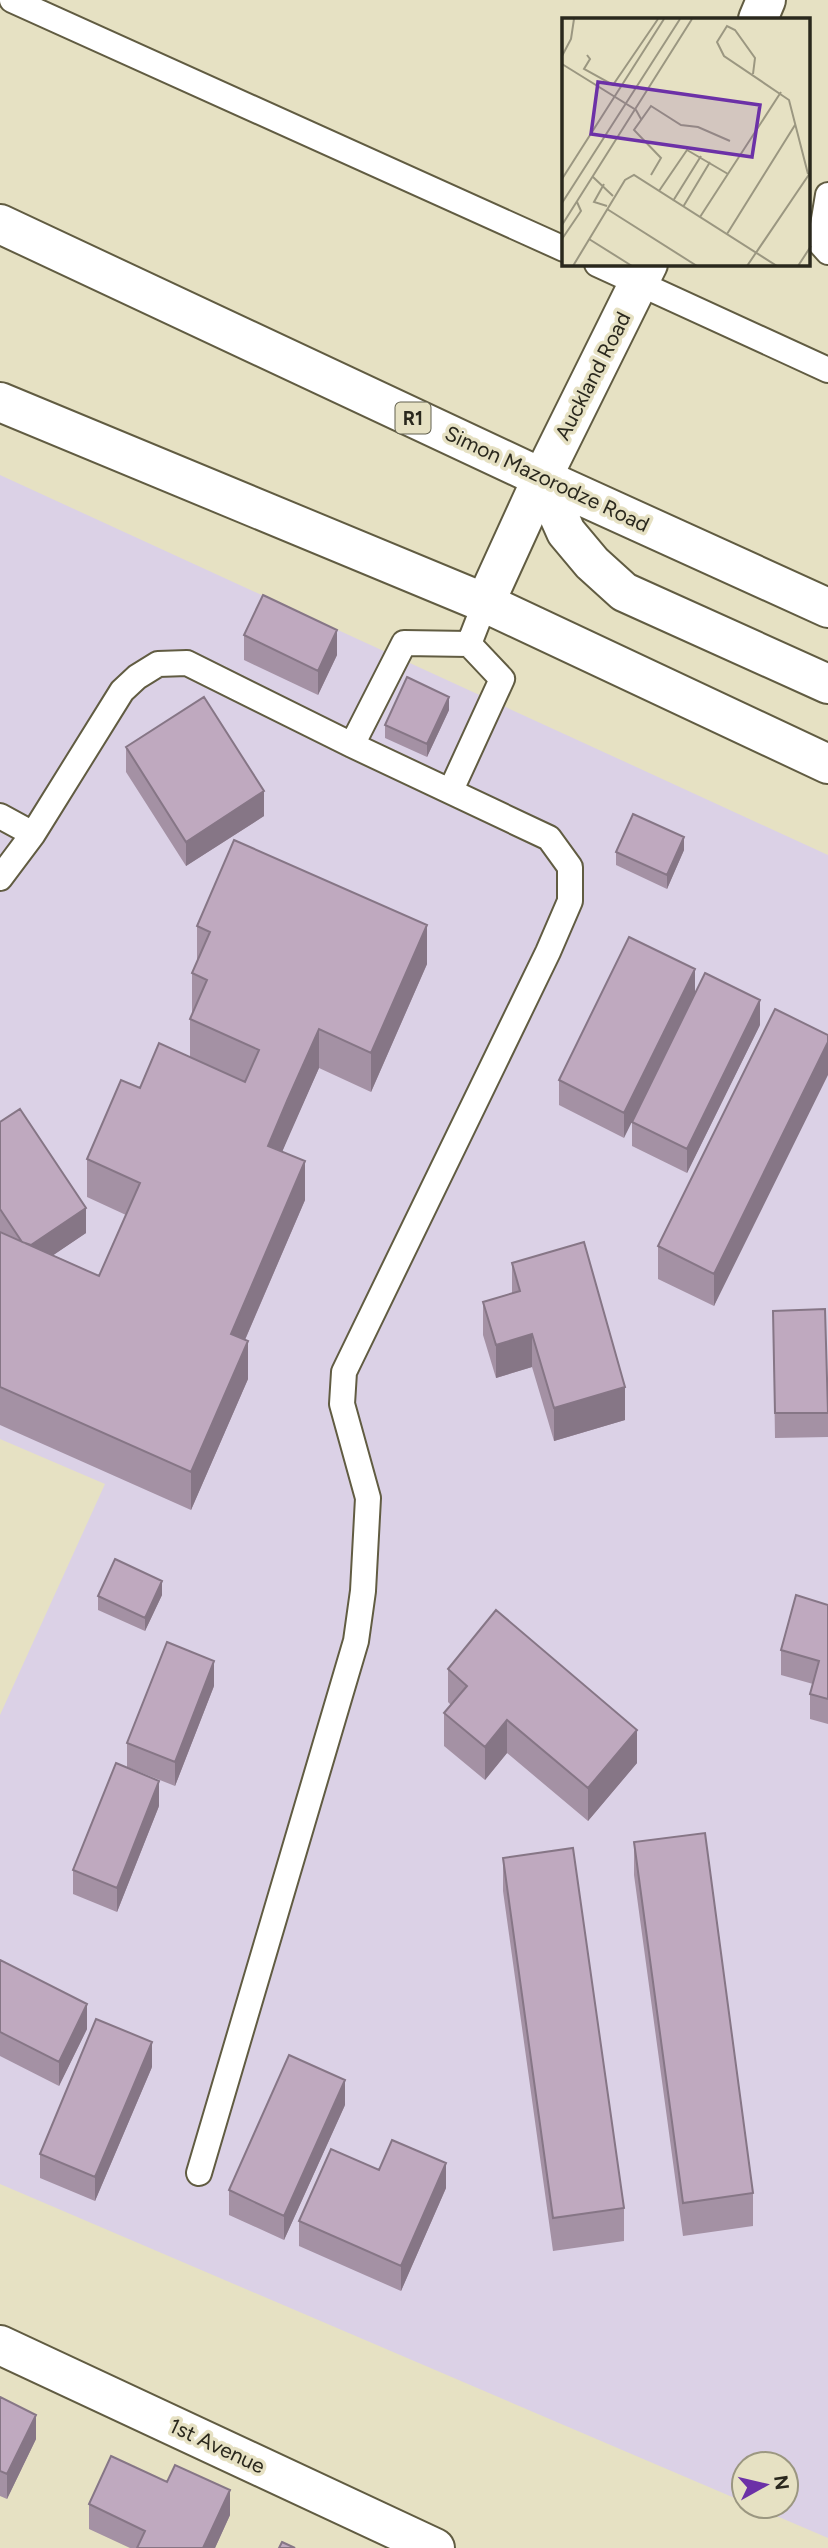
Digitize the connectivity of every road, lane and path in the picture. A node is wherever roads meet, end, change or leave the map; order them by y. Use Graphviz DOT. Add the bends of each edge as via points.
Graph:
graph roads {
  1 [pos="12,0"];
  2 [pos="766,0"];
  3 [pos="758,18"];
  4 [pos="828,195"];
  5 [pos="0,224"];
  6 [pos="562,248"];
  7 [pos="828,252"];
  8 [pos="606,266"];
  9 [pos="644,274"];
  10 [pos="828,370"];
  11 [pos="0,402"];
  12 [pos="542,478"];
  13 [pos="485,603"];
  14 [pos="828,608"];
  15 [pos="469,644"];
  16 [pos="828,684"];
  17 [pos="352,745"];
  18 [pos="828,764"];
  19 [pos="451,790"];
  20 [pos="0,816"];
  21 [pos="33,834"];
  22 [pos="0,878"];
  23 [pos="200,2174"];
  24 [pos="0,2345"];
  25 [pos="435,2548"];
  1 -- 6 [label="lane"];
  2 -- 3 [label="main road"];
  4 -- 7 [label="lane" via="820,243"];
  5 -- 12 [label="main road, Simon Mazorodze Road / R1"];
  8 -- 9 [label="lane"];
  9 -- 10 [label="lane"];
  9 -- 12 [label="main road, Auckland Road"];
  11 -- 13 [label="main road"];
  12 -- 13 [label="main road, Auckland Road"];
  12 -- 14 [label="main road, Simon Mazorodze Road / R1"];
  12 -- 16 [label="main road" via="566,532 624,592"];
  13 -- 15 [label="lane"];
  13 -- 18 [label="main road"];
  15 -- 17 [label="lane" via="404,643"];
  15 -- 19 [label="lane" via="502,679"];
  17 -- 19 [label="lane"];
  17 -- 21 [label="lane" via="187,663 158,664 122,691"];
  19 -- 23 [label="lane" via="549,838 570,867 570,901 344,1372 342,1404 368,1498 356,1641"];
  20 -- 21 [label="lane"];
  21 -- 22 [label="lane"];
  24 -- 25 [label="main road, 1st Avenue"];
}
